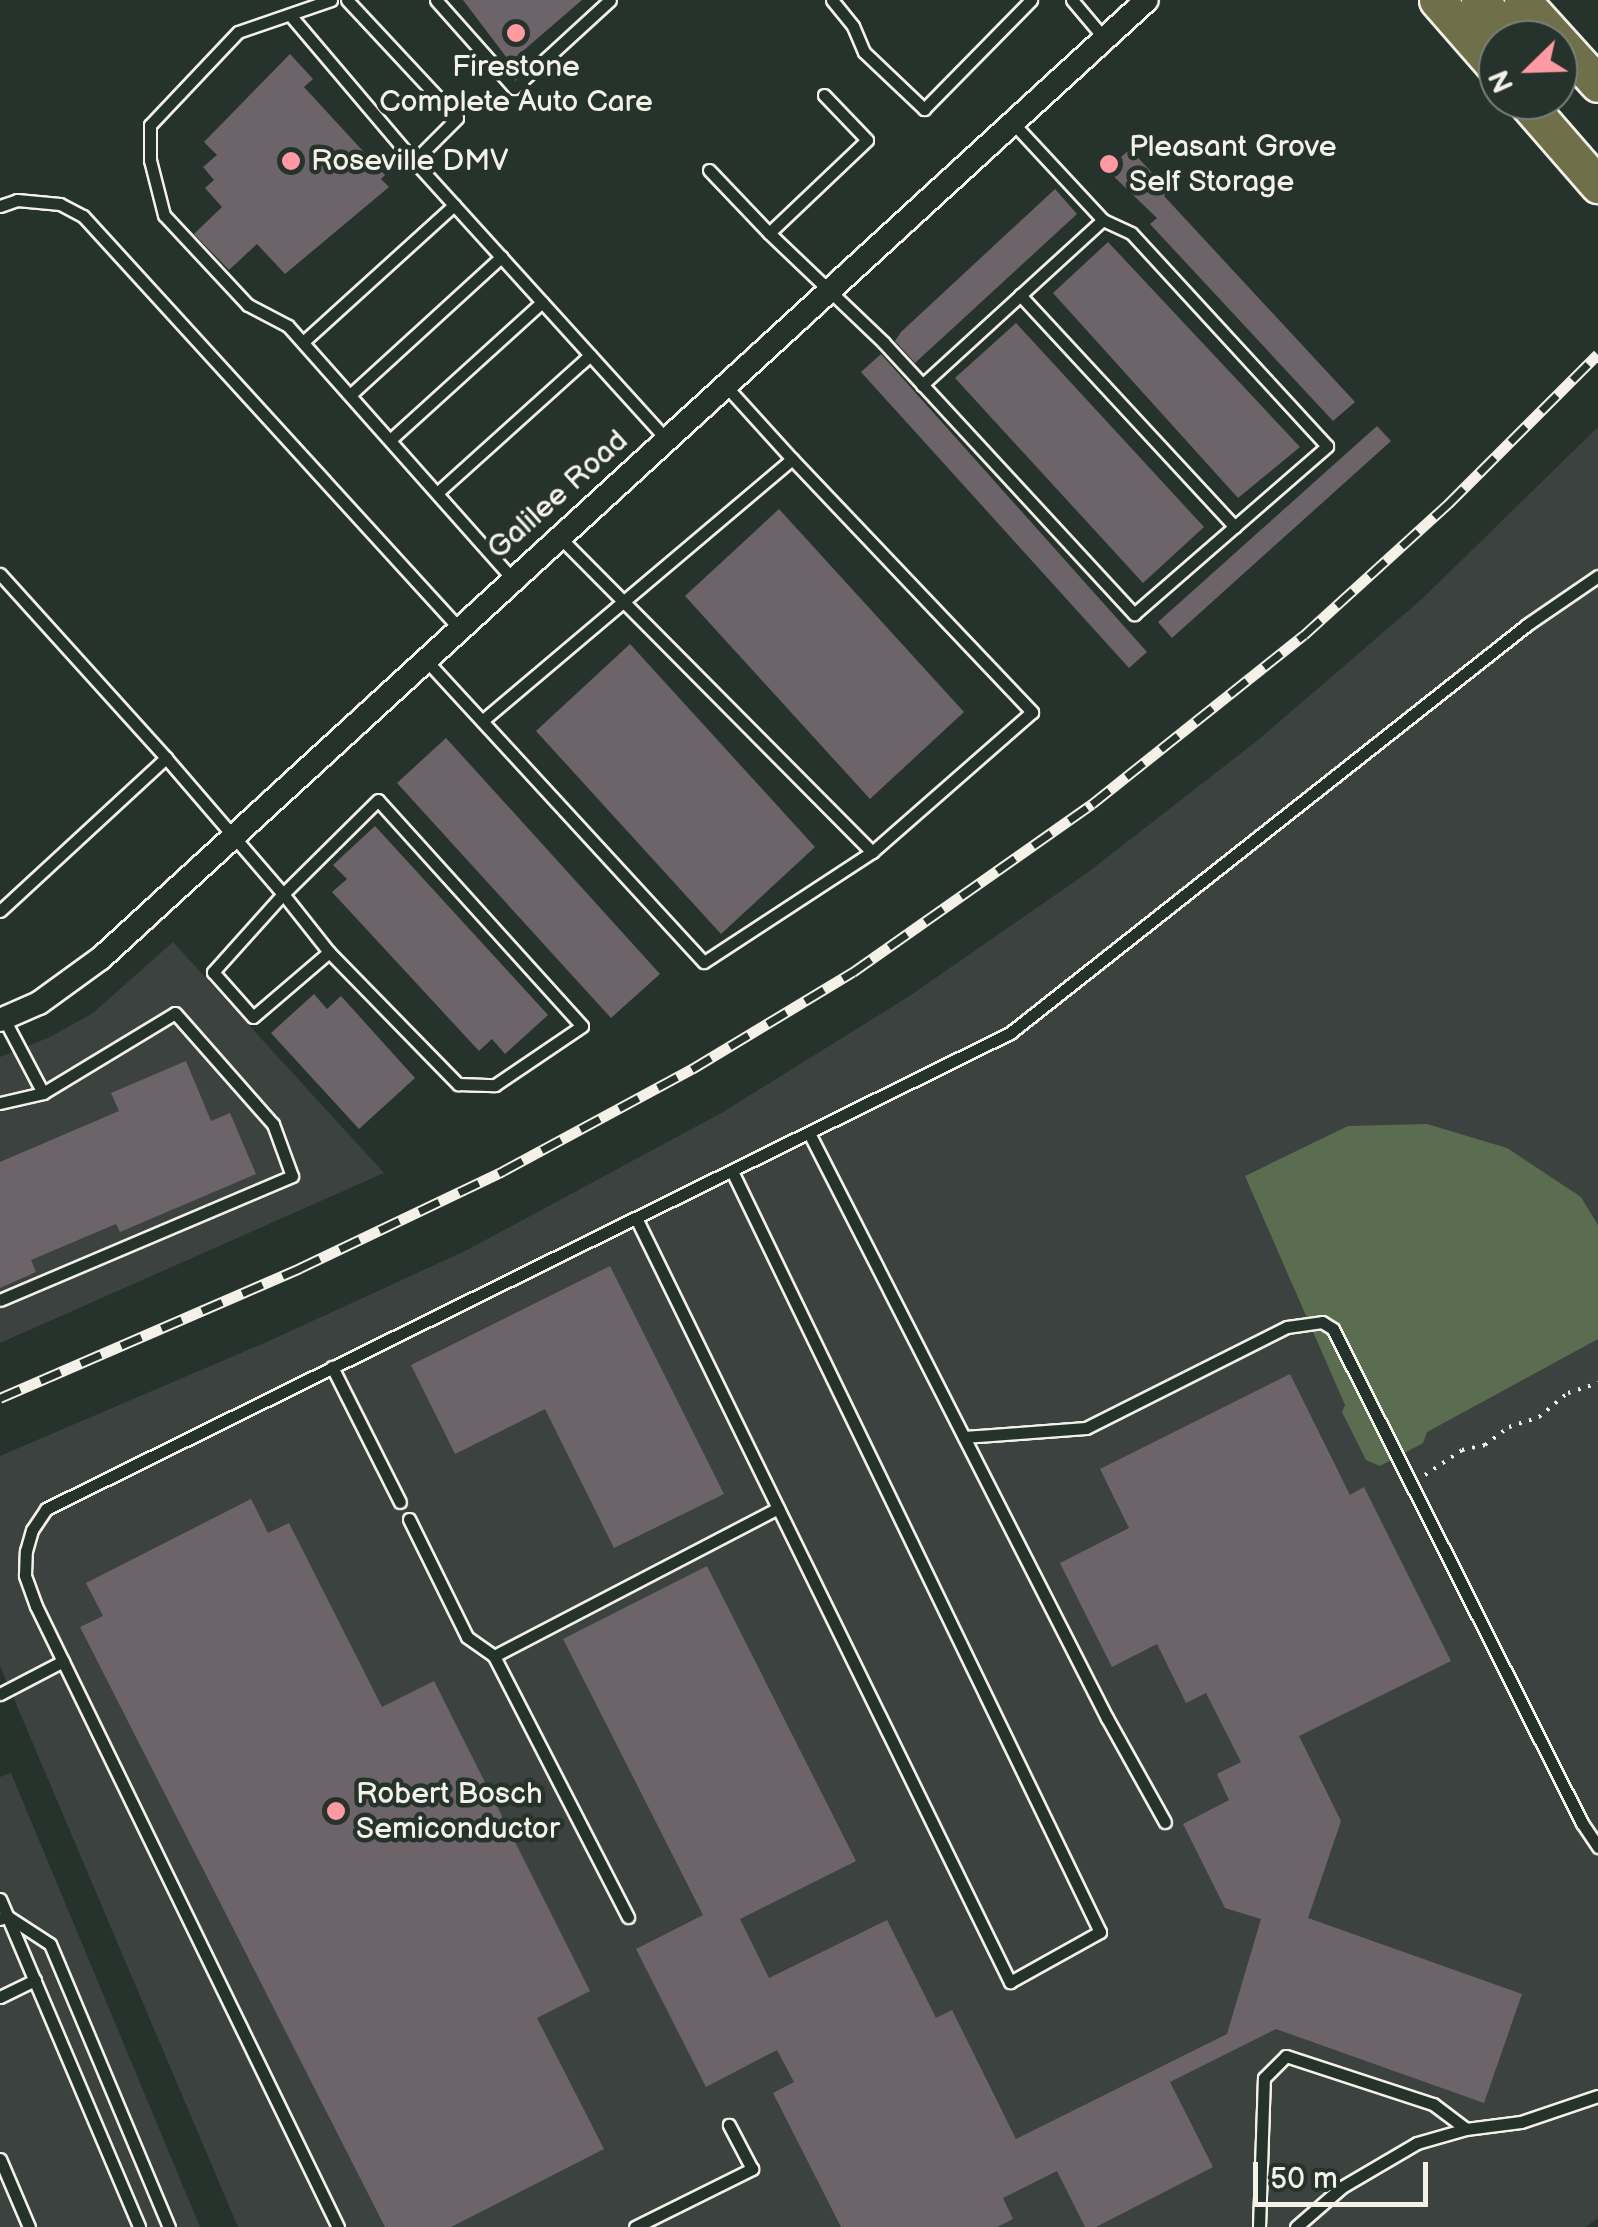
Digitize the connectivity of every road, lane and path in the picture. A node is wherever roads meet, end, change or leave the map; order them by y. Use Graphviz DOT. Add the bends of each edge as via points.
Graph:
graph roads {
  1 [pos="331,0"];
  2 [pos="346,0"];
  3 [pos="436,0"];
  4 [pos="610,0"];
  5 [pos="832,0"];
  6 [pos="1031,0"];
  7 [pos="1072,0"];
  8 [pos="1147,0"];
  9 [pos="1436,0"];
  10 [pos="1479,0"];
  11 [pos="1522,0"];
  12 [pos="290,15"];
  13 [pos="1498,20"];
  14 [pos="1104,38"];
  15 [pos="1478,47"];
  16 [pos="1579,73"];
  17 [pos="824,95"];
  18 [pos="1542,120"];
  19 [pos="1012,122"];
  20 [pos="414,161"];
  21 [pos="709,170"];
  22 [pos="1597,183"];
  23 [pos="454,205"];
  24 [pos="0,206"];
  25 [pos="1102,220"];
  26 [pos="769,233"];
  27 [pos="502,257"];
  28 [pos="828,291"];
  29 [pos="1020,295"];
  30 [pos="542,302"];
  31 [pos="303,342"];
  32 [pos="590,354"];
  33 [pos="724,384"];
  34 [pos="922,384"];
  35 [pos="350,395"];
  36 [pos="665,438"];
  37 [pos="390,440"];
  38 [pos="792,460"];
  39 [pos="437,493"];
  40 [pos="1235,527"];
  41 [pos="558,536"];
  42 [pos="0,574"];
  43 [pos="1598,576"];
  44 [pos="512,578"];
  45 [pos="622,600"];
  46 [pos="458,627"];
  47 [pos="424,658"];
  48 [pos="482,721"];
  49 [pos="166,758"];
  50 [pos="233,836"];
  51 [pos="872,852"];
  52 [pos="284,894"];
  53 [pos="0,911"];
  54 [pos="329,952"];
  55 [pos="1,1016"];
  56 [pos="43,1092"];
  57 [pos="0,1103"];
  58 [pos="809,1134"];
  59 [pos="732,1171"];
  60 [pos="636,1218"];
  61 [pos="0,1300"];
  62 [pos="332,1368"];
  63 [pos="1598,1383"];
  64 [pos="964,1437"];
  65 [pos="1411,1482"];
  66 [pos="400,1502"];
  67 [pos="778,1508"];
  68 [pos="408,1520"];
  69 [pos="494,1656"];
  70 [pos="63,1660"];
  71 [pos="0,1694"];
  72 [pos="1166,1822"];
  73 [pos="1598,1847"];
  74 [pos="0,1899"];
  75 [pos="628,1917"];
  76 [pos="4,1918"];
  77 [pos="36,1980"];
  78 [pos="0,1997"];
  79 [pos="1598,2096"];
  80 [pos="729,2125"];
  81 [pos="1466,2130"];
  82 [pos="0,2159"];
  83 [pos="29,2227"];
  84 [pos="139,2227"];
  85 [pos="169,2227"];
  86 [pos="338,2227"];
  87 [pos="635,2227"];
  88 [pos="1259,2227"];
  89 [pos="1296,2227"];
  1 -- 12 [label="lane"];
  2 -- 20 [label="lane" via="457,118"];
  3 -- 4 [label="lane" via="514,88"];
  5 -- 6 [label="lane" via="854,26 864,52 924,109"];
  7 -- 14 [label="lane"];
  8 -- 14 [label="street, Galilee Road"];
  9 -- 15 [label="main road"];
  10 -- 13 [label="main road"];
  11 -- 16 [label="main road"];
  12 -- 20 [label="lane"];
  12 -- 31 [label="lane" via="238,32 150,125 150,160 164,215 248,306 288,326"];
  14 -- 19 [label="street, Galilee Road"];
  17 -- 26 [label="lane" via="868,140"];
  18 -- 22 [label="main road"];
  19 -- 25 [label="lane"];
  19 -- 28 [label="street, Galilee Road"];
  20 -- 23 [label="lane"];
  21 -- 26 [label="lane"];
  23 -- 27 [label="lane"];
  23 -- 31 [label="lane"];
  24 -- 46 [label="lane" via="17,200 60,204 83,216"];
  25 -- 29 [label="lane"];
  25 -- 40 [label="lane" via="1132,232 1327,446"];
  26 -- 28 [label="lane"];
  27 -- 30 [label="lane"];
  27 -- 35 [label="lane"];
  28 -- 33 [label="street, Galilee Road"];
  28 -- 34 [label="lane"];
  29 -- 34 [label="lane"];
  29 -- 40 [label="lane"];
  30 -- 32 [label="lane"];
  30 -- 37 [label="lane"];
  31 -- 35 [label="lane"];
  32 -- 36 [label="lane"];
  32 -- 39 [label="lane"];
  33 -- 36 [label="street, Galilee Road"];
  33 -- 38 [label="lane"];
  34 -- 40 [label="lane" via="1134,614"];
  35 -- 37 [label="lane"];
  36 -- 41 [label="street, Galilee Road"];
  37 -- 39 [label="lane"];
  38 -- 45 [label="lane"];
  38 -- 51 [label="lane" via="1032,712"];
  39 -- 44 [label="lane"];
  41 -- 44 [label="street, Galilee Road"];
  41 -- 45 [label="lane"];
  42 -- 49 [label="lane"];
  43 -- 58 [label="lane" via="1528,624 1010,1033"];
  44 -- 46 [label="street, Galilee Road"];
  45 -- 48 [label="lane"];
  45 -- 51 [label="lane"];
  46 -- 47 [label="street, Galilee Road"];
  47 -- 48 [label="lane"];
  47 -- 50 [label="street, Galilee Road"];
  48 -- 51 [label="lane" via="704,962"];
  49 -- 50 [label="lane"];
  49 -- 53 [label="lane"];
  50 -- 52 [label="lane"];
  50 -- 55 [label="street, Galilee Road" via="90,966 39,1003"];
  52 -- 54 [label="lane"];
  52 -- 54 [label="lane" via="213,972 253,1017"];
  52 -- 54 [label="lane" via="378,800 582,1026 496,1085 458,1084"];
  55 -- 56 [label="lane"];
  56 -- 57 [label="lane"];
  56 -- 61 [label="lane" via="175,1012 274,1124 292,1176"];
  58 -- 59 [label="lane"];
  58 -- 64 [label="lane"];
  59 -- 60 [label="lane"];
  59 -- 67 [label="lane" via="1100,1932 1010,1982"];
  60 -- 62 [label="lane"];
  60 -- 67 [label="lane"];
  62 -- 66 [label="lane"];
  62 -- 70 [label="lane" via="46,1509 32,1530 25,1575"];
  63 -- 65 [label="path"];
  64 -- 65 [label="lane" via="1086,1428 1288,1326 1322,1322 1333,1328"];
  64 -- 72 [label="lane"];
  65 -- 73 [label="lane"];
  67 -- 69 [label="lane"];
  68 -- 69 [label="lane" via="468,1636"];
  69 -- 75 [label="lane"];
  70 -- 71 [label="lane"];
  70 -- 86 [label="lane"];
  74 -- 76 [label="lane"];
  76 -- 77 [label="lane"];
  76 -- 85 [label="lane" via="50,1944"];
  77 -- 78 [label="lane"];
  77 -- 84 [label="lane"];
  79 -- 81 [label="lane" via="1521,2122"];
  80 -- 87 [label="lane" via="752,2169"];
  81 -- 88 [label="lane" via="1433,2104 1286,2056 1264,2078"];
  81 -- 89 [label="lane" via="1375,2164"];
  82 -- 83 [label="lane"];
}
